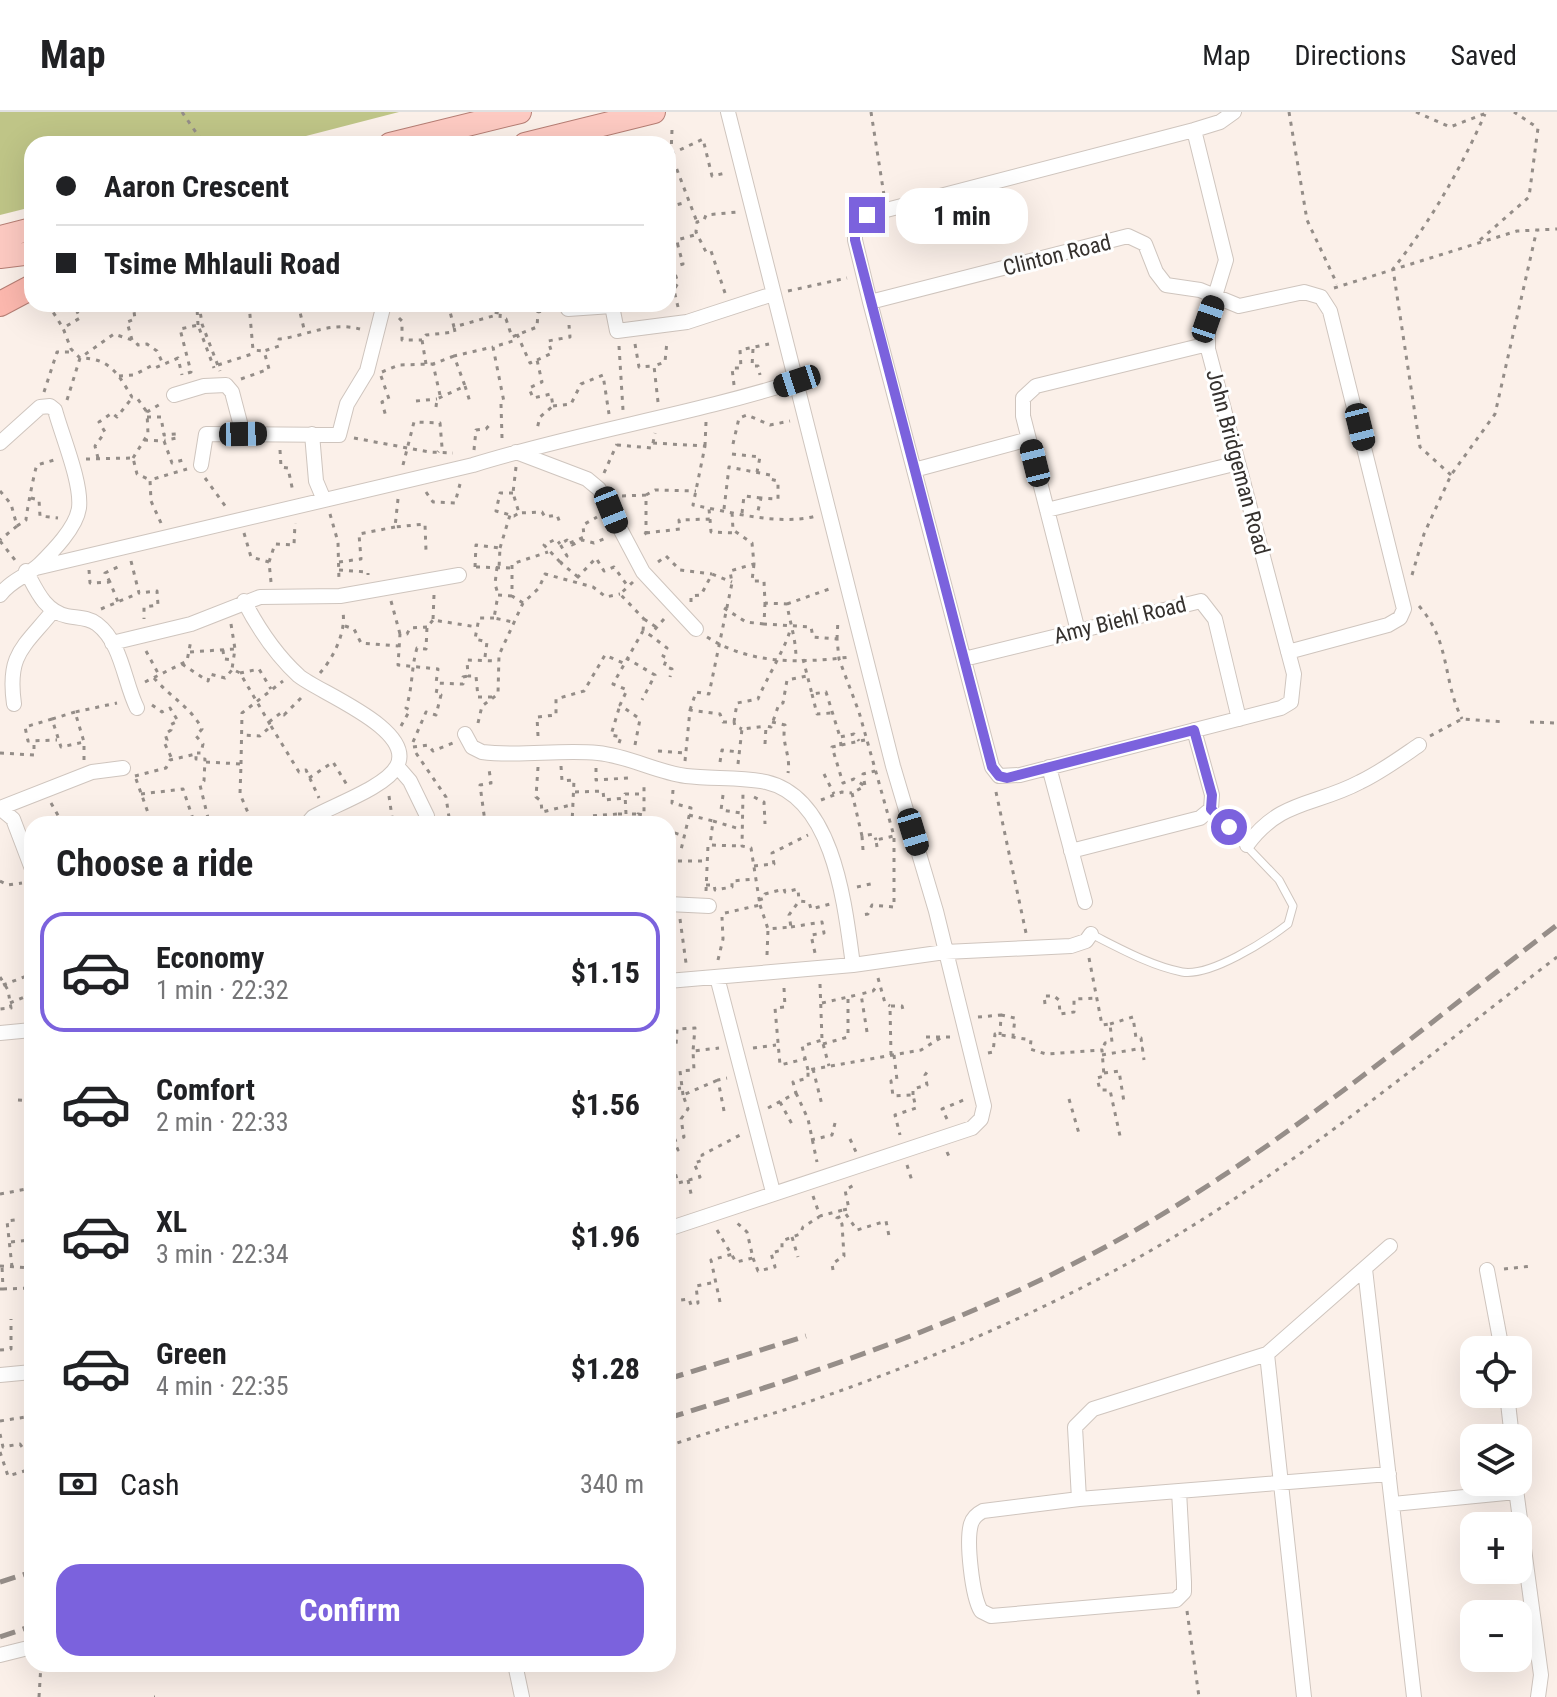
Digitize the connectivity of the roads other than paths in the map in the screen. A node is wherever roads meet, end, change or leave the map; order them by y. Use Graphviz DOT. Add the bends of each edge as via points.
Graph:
graph roads {
  1 [pos="520,112"];
  2 [pos="654,112"];
  3 [pos="728,112"];
  4 [pos="1234,112"];
  5 [pos="1194,130"];
  6 [pos="422,136"];
  7 [pos="557,136"];
  8 [pos="24,231"];
  9 [pos="0,237"];
  10 [pos="24,254"];
  11 [pos="0,257"];
  12 [pos="24,291"];
  13 [pos="773,294"];
  14 [pos="1216,296"];
  15 [pos="870,302"];
  16 [pos="0,304"];
  17 [pos="386,312"];
  18 [pos="613,312"];
  19 [pos="1208,344"];
  20 [pos="797,381"];
  21 [pos="174,395"];
  22 [pos="243,434"];
  23 [pos="312,434"];
  24 [pos="1029,439"];
  25 [pos="0,443"];
  26 [pos="513,455"];
  27 [pos="201,460"];
  28 [pos="1238,463"];
  29 [pos="914,470"];
  30 [pos="324,500"];
  31 [pos="1047,510"];
  32 [pos="31,569"];
  33 [pos="459,575"];
  34 [pos="0,595"];
  35 [pos="244,601"];
  36 [pos="53,611"];
  37 [pos="696,629"];
  38 [pos="1078,631"];
  39 [pos="112,643"];
  40 [pos="1288,652"];
  41 [pos="964,659"];
  42 [pos="133,699"];
  43 [pos="14,704"];
  44 [pos="1239,719"];
  45 [pos="1194,730"];
  46 [pos="465,734"];
  47 [pos="1419,745"];
  48 [pos="397,766"];
  49 [pos="1049,767"];
  50 [pos="129,772"];
  51 [pos="0,808"];
  52 [pos="1211,809"];
  53 [pos="317,816"];
  54 [pos="427,816"];
  55 [pos="1247,845"];
  56 [pos="24,848"];
  57 [pos="1071,851"];
  58 [pos="1085,902"];
  59 [pos="676,904"];
  60 [pos="715,910"];
  61 [pos="1088,937"];
  62 [pos="945,952"];
  63 [pos="853,965"];
  64 [pos="717,977"];
  65 [pos="678,980"];
  66 [pos="24,1031"];
  67 [pos="0,1033"];
  68 [pos="773,1192"];
  69 [pos="676,1226"];
  70 [pos="1390,1246"];
  71 [pos="1365,1269"];
  72 [pos="1487,1270"];
  73 [pos="1499,1336"];
  74 [pos="1267,1354"];
  75 [pos="24,1373"];
  76 [pos="0,1375"];
  77 [pos="1389,1474"];
  78 [pos="1281,1483"];
  79 [pos="1179,1491"];
  80 [pos="1460,1495"];
  81 [pos="1517,1496"];
  82 [pos="1079,1499"];
  83 [pos="1393,1504"];
  84 [pos="24,1649"];
  85 [pos="0,1655"];
  86 [pos="517,1672"];
  87 [pos="522,1697"];
  88 [pos="1304,1697"];
  89 [pos="1414,1697"];
  90 [pos="1538,1697"];
  1 -- 6 [label="main road"];
  2 -- 7 [label="main road"];
  3 -- 13 [label="street"];
  4 -- 5 [label="street"];
  5 -- 14 [label="street, John Bridgeman Road" via="1226,260"];
  5 -- 15 [label="street" via="867,215 855,225"];
  8 -- 9 [label="main road"];
  10 -- 11 [label="main road"];
  12 -- 16 [label="highway"];
  13 -- 18 [label="street" via="687,322 617,331"];
  13 -- 20 [label="street"];
  14 -- 15 [label="street, Clinton Road" via="1166,285 1145,244 1128,236"];
  14 -- 19 [label="street, John Bridgeman Road" via="1206,329"];
  14 -- 40 [label="street" via="1245,306 1304,292 1321,297 1330,311 1404,601 1395,622"];
  15 -- 29 [label="street"];
  17 -- 23 [label="street" via="376,333 374,372 347,404 339,435"];
  19 -- 24 [label="street" via="1028,390 1023,416"];
  19 -- 28 [label="street, John Bridgeman Road"];
  20 -- 26 [label="street"];
  20 -- 62 [label="street"];
  21 -- 22 [label="street" via="226,387"];
  22 -- 23 [label="street"];
  22 -- 27 [label="street" via="206,434"];
  23 -- 30 [label="street" via="316,481"];
  24 -- 29 [label="street"];
  24 -- 31 [label="street"];
  25 -- 32 [label="street" via="40,407 52,408 69,460 79,508 74,521"];
  26 -- 30 [label="street"];
  26 -- 37 [label="street" via="587,479 602,495 643,572"];
  28 -- 31 [label="street"];
  28 -- 40 [label="street, John Bridgeman Road"];
  29 -- 41 [label="street"];
  30 -- 32 [label="street"];
  31 -- 38 [label="street"];
  32 -- 34 [label="street"];
  32 -- 36 [label="street" via="40,597"];
  33 -- 35 [label="street" via="340,596"];
  35 -- 39 [label="street" via="191,624"];
  35 -- 48 [label="street" via="271,647 296,672 341,698 392,740 399,755"];
  36 -- 39 [label="street" via="96,623"];
  36 -- 43 [label="street" via="16,656 10,674"];
  38 -- 41 [label="street, Amy Biehl Road"];
  38 -- 44 [label="street, Amy Biehl Road" via="1201,601 1215,619"];
  39 -- 42 [label="street"];
  40 -- 44 [label="street, John Bridgeman Road" via="1294,674 1291,702"];
  41 -- 49 [label="street" via="992,767 999,776"];
  44 -- 45 [label="street"];
  45 -- 49 [label="street"];
  45 -- 52 [label="street"];
  46 -- 63 [label="street" via="477,751 487,753 595,752 616,755 645,771 785,790 809,809 819,827 843,901"];
  47 -- 55 [label="street" via="1358,784 1303,802 1263,824"];
  48 -- 53 [label="street" via="383,781"];
  48 -- 54 [label="street"];
  49 -- 57 [label="street"];
  50 -- 51 [label="street" via="88,774"];
  51 -- 56 [label="street" via="13,819"];
  52 -- 55 [label="lane"];
  52 -- 57 [label="street" via="1200,818"];
  55 -- 61 [label="lane" via="1289,896 1292,916 1278,932 1197,972 1183,972"];
  57 -- 58 [label="street"];
  59 -- 60 [label="street"];
  61 -- 62 [label="street" via="1071,946"];
  62 -- 63 [label="street"];
  62 -- 68 [label="street" via="981,1093 981,1119 963,1130"];
  63 -- 64 [label="street"];
  64 -- 65 [label="street"];
  64 -- 68 [label="street"];
  66 -- 67 [label="street"];
  68 -- 69 [label="street"];
  70 -- 71 [label="street"];
  71 -- 74 [label="street"];
  71 -- 77 [label="street"];
  72 -- 73 [label="street"];
  74 -- 78 [label="street"];
  74 -- 82 [label="street" via="1084,1414 1075,1427"];
  75 -- 76 [label="street"];
  77 -- 78 [label="street"];
  77 -- 83 [label="street"];
  78 -- 79 [label="street"];
  78 -- 88 [label="street"];
  79 -- 82 [label="street"];
  79 -- 82 [label="street" via="1184,1592 1176,1600 991,1616 981,1611 974,1596 969,1531 976,1515"];
  80 -- 83 [label="street"];
  81 -- 90 [label="street" via="1541,1675"];
  83 -- 89 [label="street"];
  84 -- 85 [label="street"];
  86 -- 87 [label="street"];
}
